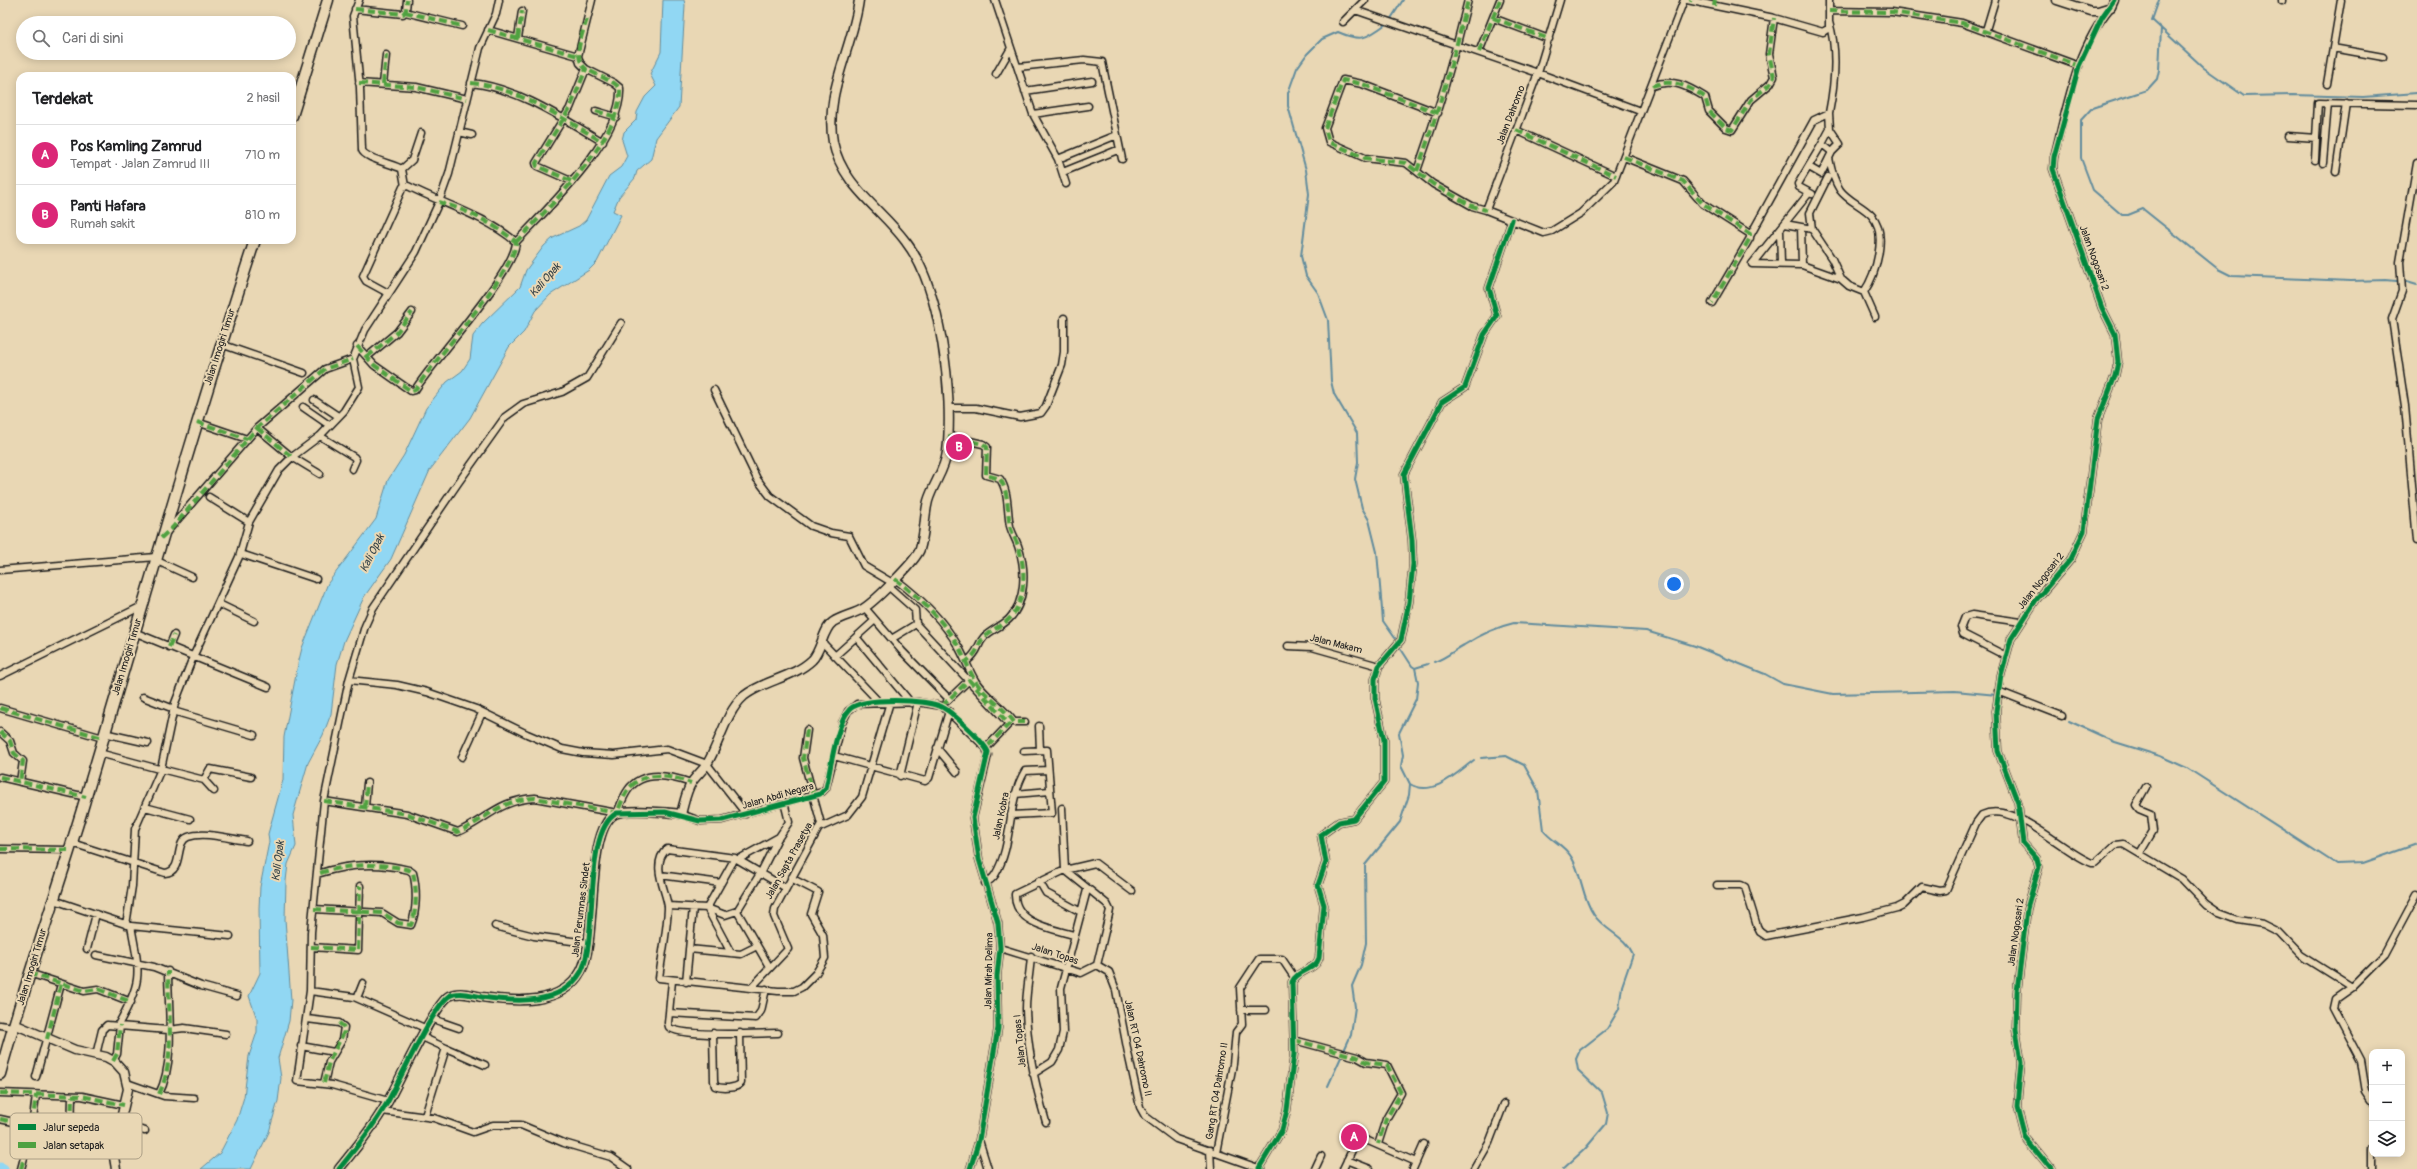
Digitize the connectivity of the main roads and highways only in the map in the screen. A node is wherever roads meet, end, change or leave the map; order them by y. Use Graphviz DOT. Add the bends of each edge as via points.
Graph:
graph roads {
  1 [pos="328,0"];
  2 [pos="296,103"];
  3 [pos="254,244"];
  4 [pos="0,1074"];
  1 -- 2 [label="main road"];
  3 -- 4 [label="main road, Jalan Imogiri Timur" via="161,538 160,560 142,606"];
}
